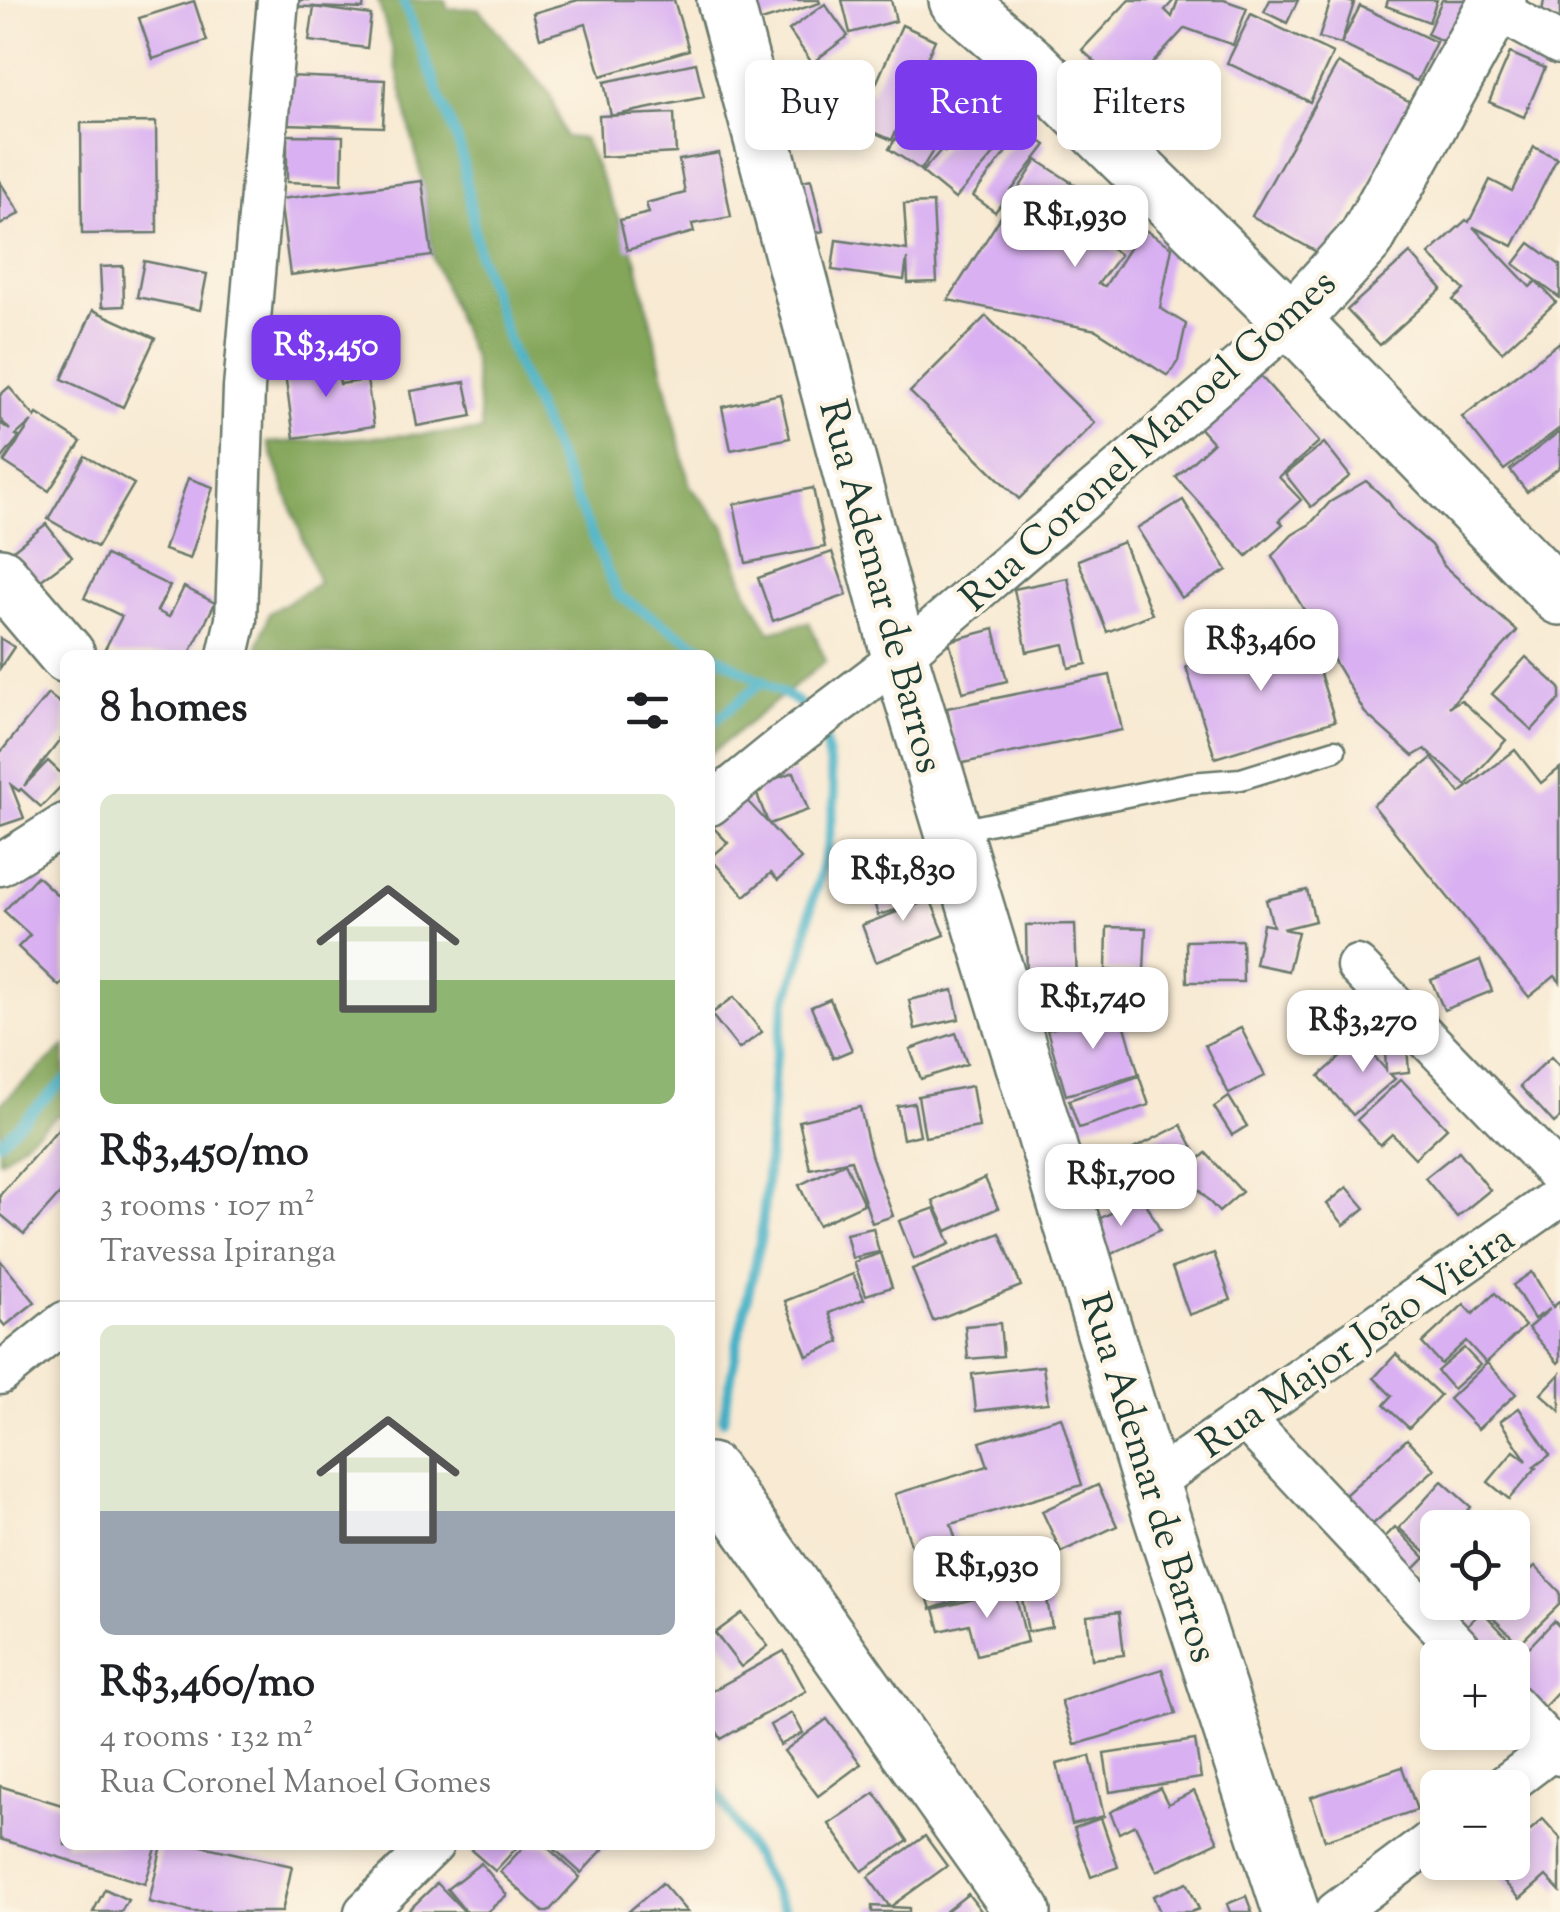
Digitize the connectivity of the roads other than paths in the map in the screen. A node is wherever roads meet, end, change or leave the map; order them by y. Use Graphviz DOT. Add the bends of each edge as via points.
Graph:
graph roads {
  1 [pos="278,0"];
  2 [pos="724,0"];
  3 [pos="956,0"];
  4 [pos="1496,4"];
  5 [pos="1560,44"];
  6 [pos="1292,321"];
  7 [pos="0,576"];
  8 [pos="1560,597"];
  9 [pos="63,650"];
  10 [pos="229,650"];
  11 [pos="900,658"];
  12 [pos="1334,750"];
  13 [pos="715,801"];
  14 [pos="60,827"];
  15 [pos="952,831"];
  16 [pos="0,864"];
  17 [pos="1358,966"];
  18 [pos="1560,1176"];
  19 [pos="1560,1196"];
  20 [pos="60,1326"];
  21 [pos="0,1374"];
  22 [pos="1244,1419"];
  23 [pos="715,1478"];
  24 [pos="1151,1484"];
  25 [pos="1451,1640"];
  26 [pos="1530,1722"];
  27 [pos="1558,1749"];
  28 [pos="1528,1770"];
  29 [pos="1420,1849"];
  30 [pos="427,1850"];
  31 [pos="364,1912"];
  32 [pos="1023,1912"];
  33 [pos="1291,1912"];
  34 [pos="1336,1912"];
  1 -- 10 [label="street"];
  2 -- 11 [label="street, Rua Ademar de Barros"];
  3 -- 6 [label="street"];
  4 -- 5 [label="street"];
  4 -- 6 [label="street, Rua Coronel Manoel Gomes" via="1366,239"];
  6 -- 8 [label="street"];
  6 -- 11 [label="street, Rua Coronel Manoel Gomes"];
  7 -- 9 [label="street"];
  11 -- 13 [label="street, Rua Coronel Manoel Gomes"];
  11 -- 15 [label="street, Rua Ademar de Barros"];
  12 -- 15 [label="lane" via="1241,779 1190,782"];
  14 -- 16 [label="street"];
  15 -- 24 [label="street, Rua Ademar de Barros"];
  17 -- 18 [label="street"];
  19 -- 22 [label="street, Rua Major João Vieira"];
  20 -- 21 [label="street"];
  22 -- 24 [label="street, Rua Major João Vieira"];
  22 -- 25 [label="street"];
  23 -- 32 [label="street"];
  24 -- 33 [label="street, Rua Ademar de Barros"];
  26 -- 27 [label="street"];
  27 -- 28 [label="street"];
  29 -- 34 [label="street"];
  30 -- 31 [label="street"];
}
